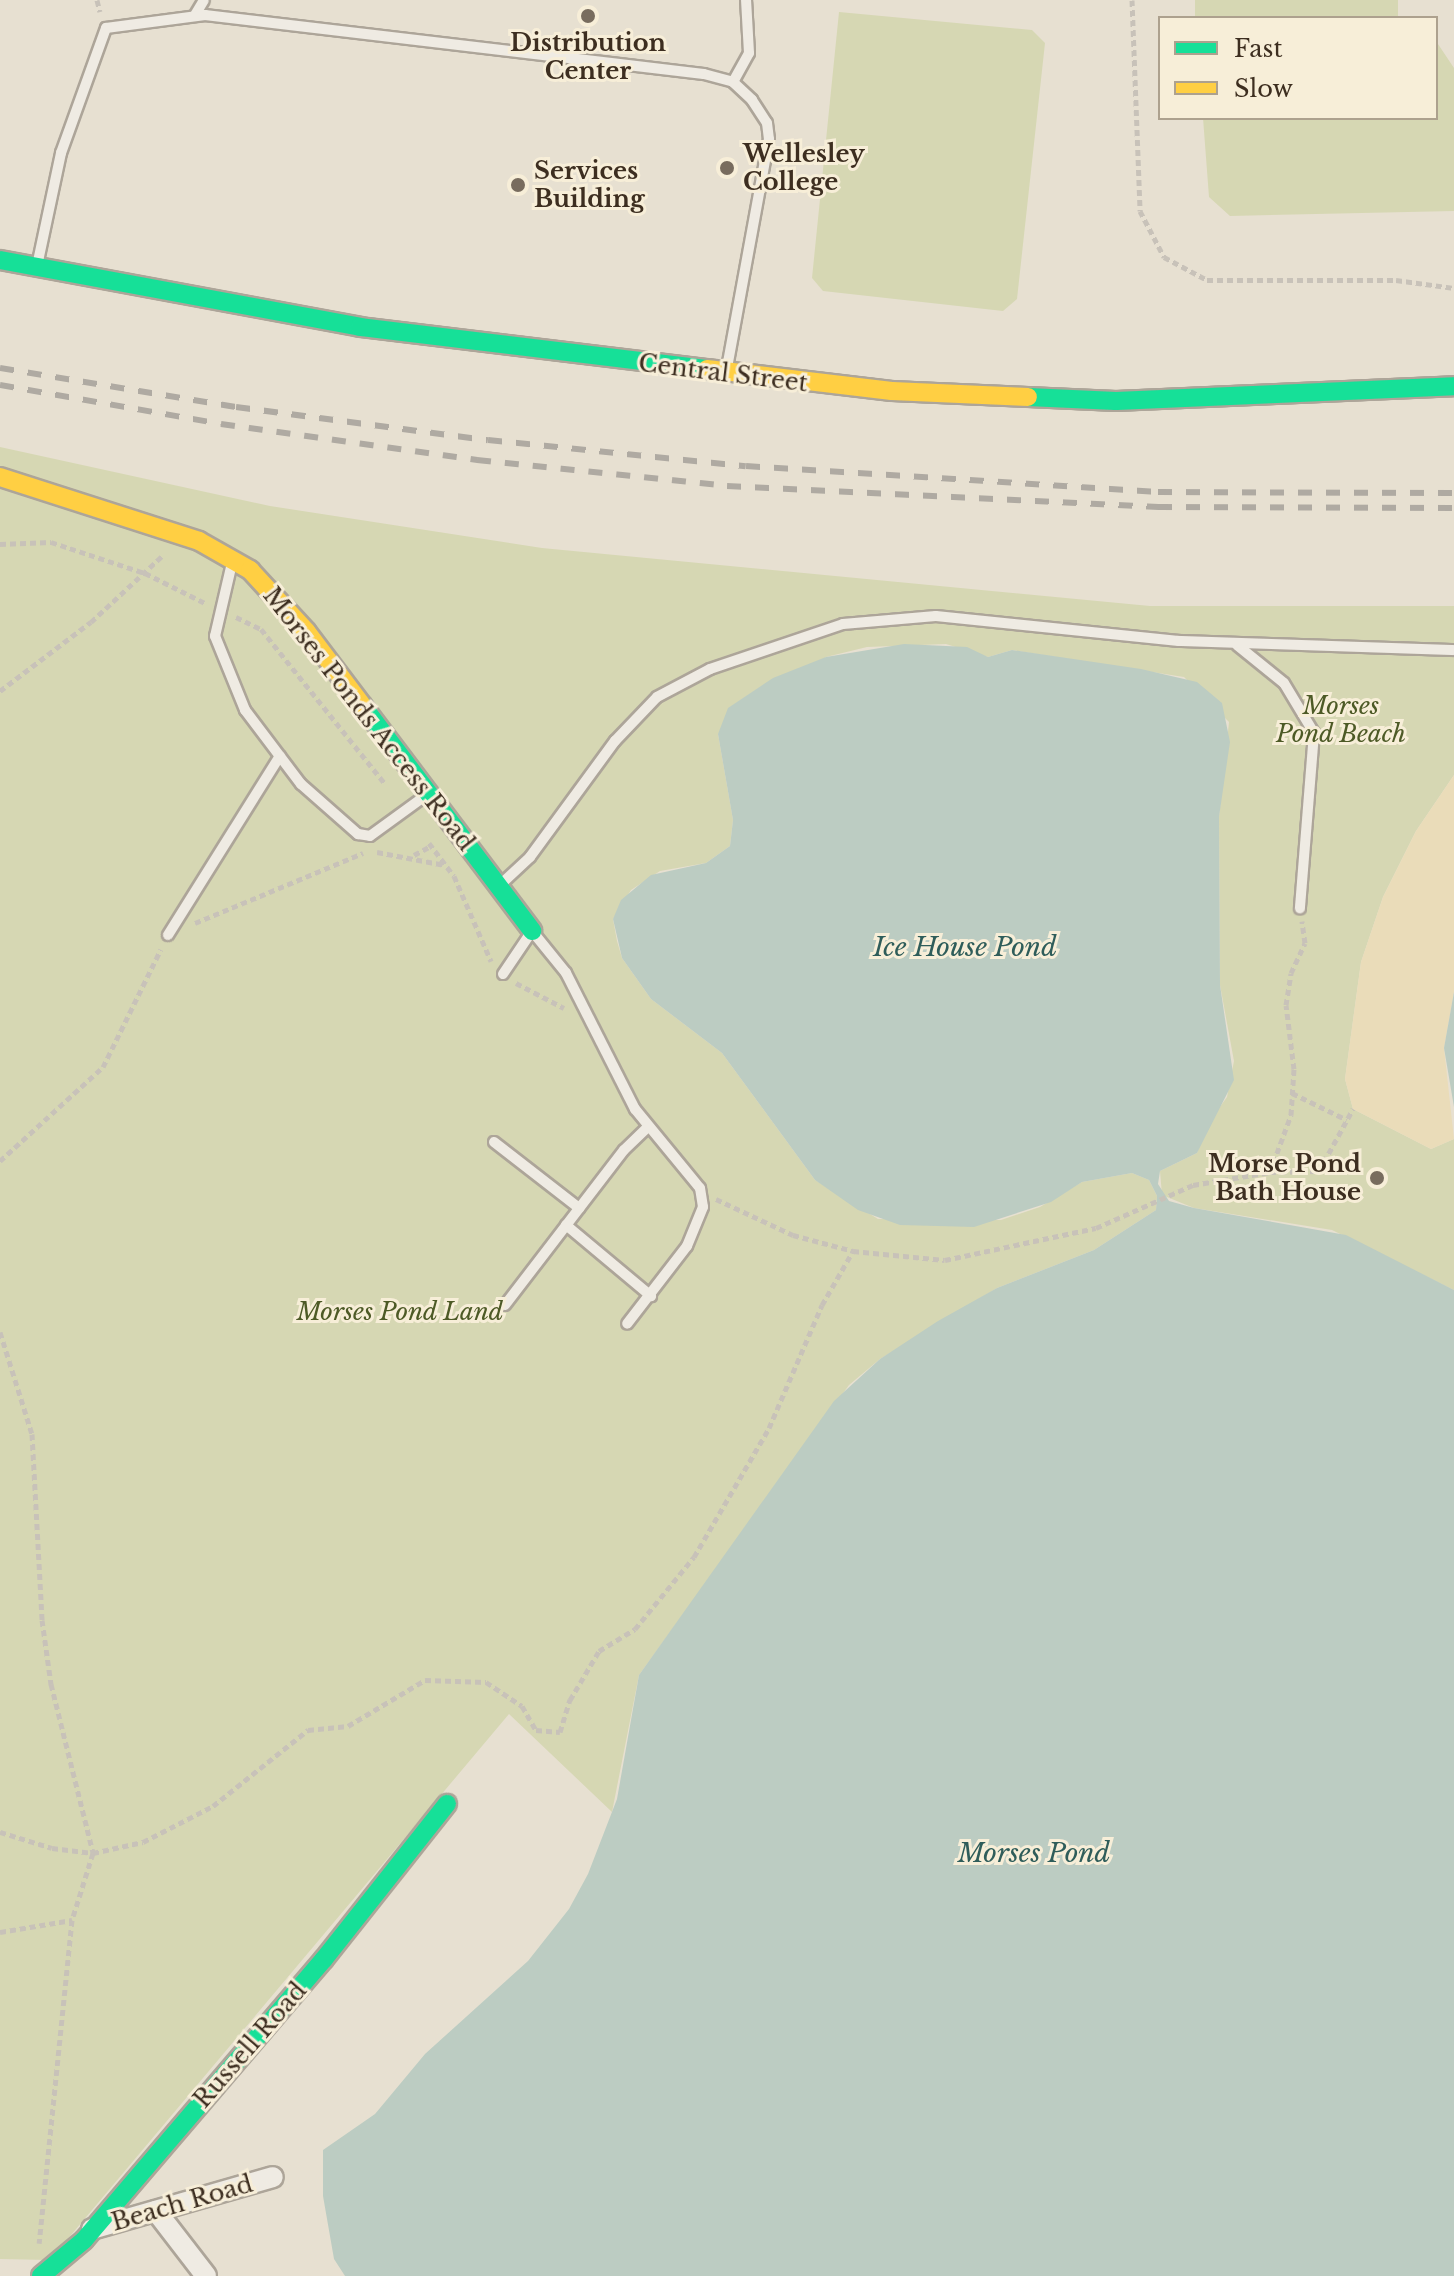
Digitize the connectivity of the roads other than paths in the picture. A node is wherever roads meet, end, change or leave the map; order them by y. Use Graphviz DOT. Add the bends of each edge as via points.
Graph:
graph roads {
  1 [pos="204,0"];
  2 [pos="746,0"];
  3 [pos="195,15"];
  4 [pos="733,82"];
  5 [pos="0,260"];
  6 [pos="37,268"];
  7 [pos="726,374"];
  8 [pos="1454,386"];
  9 [pos="0,477"];
  10 [pos="234,557"];
  11 [pos="1236,644"];
  12 [pos="1454,650"];
  13 [pos="280,756"];
  14 [pos="427,795"];
  15 [pos="498,886"];
  16 [pos="1300,908"];
  17 [pos="532,931"];
  18 [pos="168,935"];
  19 [pos="503,974"];
  20 [pos="648,1127"];
  21 [pos="494,1142"];
  22 [pos="579,1208"];
  23 [pos="566,1225"];
  24 [pos="651,1296"];
  25 [pos="505,1305"];
  26 [pos="627,1324"];
  27 [pos="447,1804"];
  28 [pos="273,2177"];
  29 [pos="156,2211"];
  30 [pos="92,2229"];
  31 [pos="39,2268"];
  32 [pos="206,2276"];
  1 -- 3 [label="lane"];
  2 -- 4 [label="lane" via="749,53"];
  3 -- 4 [label="lane" via="704,74"];
  3 -- 6 [label="lane" via="106,28 61,153"];
  4 -- 7 [label="lane" via="767,123 769,139"];
  5 -- 6 [label="main road, Central Street"];
  6 -- 7 [label="main road, Central Street" via="360,327"];
  7 -- 8 [label="main road, Central Street" via="1017,400 1228,400"];
  9 -- 10 [label="main road, Morses Ponds Access Road"];
  10 -- 13 [label="lane" via="215,636 245,710"];
  10 -- 14 [label="main road, Morses Ponds Access Road" via="287,607"];
  11 -- 12 [label="lane"];
  11 -- 15 [label="lane" via="948,617 884,617 824,630 710,669 657,697 615,741 530,857"];
  11 -- 16 [label="lane" via="1284,683 1314,733"];
  13 -- 14 [label="lane" via="301,784 358,834 370,836"];
  13 -- 18 [label="lane"];
  14 -- 15 [label="main road, Morses Ponds Access Road"];
  15 -- 17 [label="main road, Morses Ponds Access Road"];
  17 -- 19 [label="lane"];
  17 -- 20 [label="lane" via="566,973"];
  20 -- 22 [label="lane"];
  20 -- 24 [label="lane" via="693,1177 703,1198 695,1233"];
  21 -- 22 [label="lane"];
  22 -- 23 [label="lane"];
  23 -- 24 [label="lane"];
  23 -- 25 [label="lane"];
  24 -- 26 [label="lane"];
  27 -- 30 [label="main road, Russell Road" via="324,1959"];
  28 -- 29 [label="street, Beach Road"];
  29 -- 30 [label="street, Beach Road"];
  29 -- 32 [label="street"];
  30 -- 31 [label="main road, Russell Road"];
}
